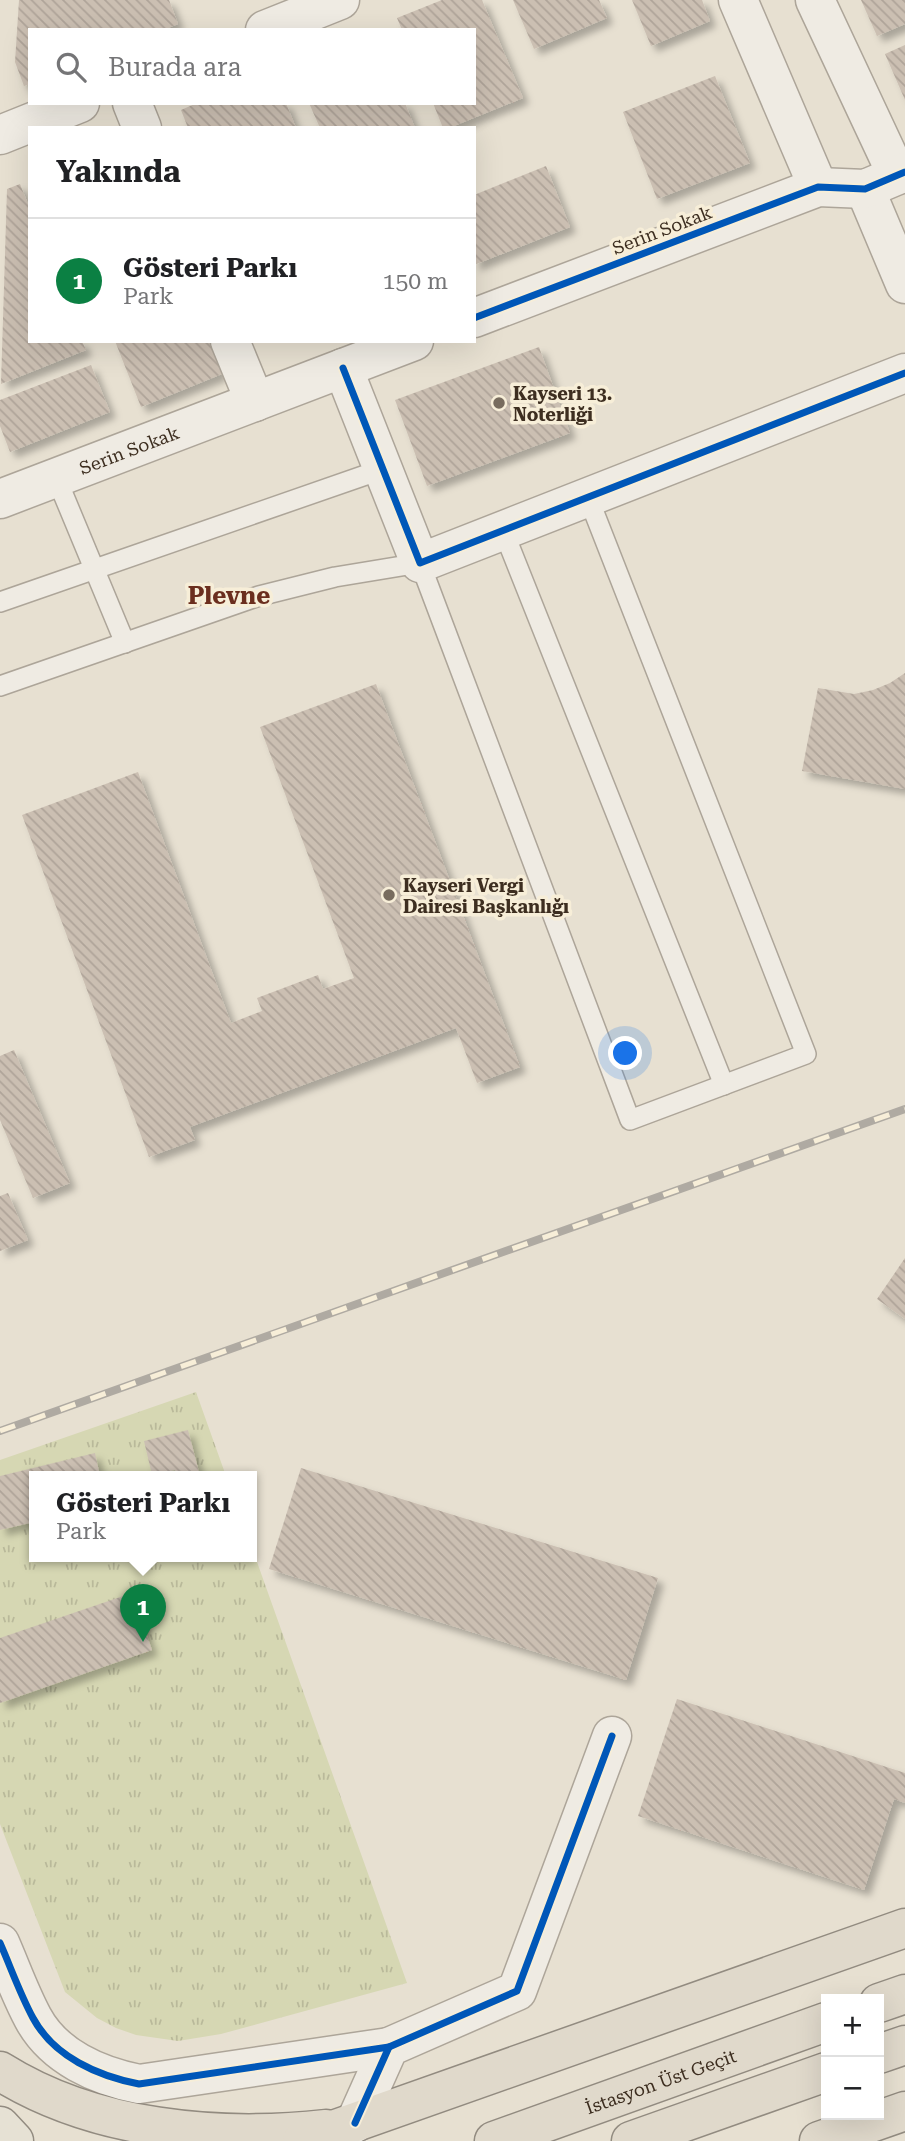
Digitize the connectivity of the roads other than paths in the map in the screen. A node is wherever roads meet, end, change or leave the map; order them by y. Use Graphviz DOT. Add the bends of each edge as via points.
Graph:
graph roads {
  1 [pos="340,0"];
  2 [pos="738,0"];
  3 [pos="815,0"];
  4 [pos="270,28"];
  5 [pos="75,105"];
  6 [pos="133,105"];
  7 [pos="141,126"];
  8 [pos="0,135"];
  9 [pos="889,179"];
  10 [pos="818,187"];
  11 [pos="905,284"];
  12 [pos="476,317"];
  13 [pos="231,343"];
  14 [pos="409,343"];
  15 [pos="343,368"];
  16 [pos="905,373"];
  17 [pos="255,402"];
  18 [pos="383,469"];
  19 [pos="55,477"];
  20 [pos="588,497"];
  21 [pos="0,499"];
  22 [pos="503,530"];
  23 [pos="420,563"];
  24 [pos="94,569"];
  25 [pos="0,601"];
  26 [pos="125,643"];
  27 [pos="0,686"];
  28 [pos="724,1085"];
  29 [pos="612,1736"];
  30 [pos="905,1928"];
  31 [pos="0,1943"];
  32 [pos="905,1994"];
  33 [pos="884,2001"];
  34 [pos="821,2024"];
  35 [pos="905,2045"];
  36 [pos="389,2047"];
  37 [pos="884,2052"];
  38 [pos="0,2071"];
  39 [pos="821,2074"];
  40 [pos="905,2111"];
  41 [pos="355,2123"];
  42 [pos="0,2126"];
  43 [pos="15,2141"];
  44 [pos="302,2141"];
  45 [pos="494,2141"];
  46 [pos="631,2141"];
  47 [pos="819,2141"];
  1 -- 4 [label="street"];
  2 -- 10 [label="street"];
  3 -- 9 [label="street"];
  5 -- 8 [label="street"];
  6 -- 7 [label="street"];
  9 -- 10 [label="street, Serin Sokak"];
  9 -- 11 [label="street"];
  10 -- 12 [label="street, Serin Sokak"];
  13 -- 17 [label="street"];
  14 -- 15 [label="street, Serin Sokak"];
  15 -- 17 [label="street, Serin Sokak"];
  15 -- 18 [label="street"];
  16 -- 20 [label="street"];
  17 -- 19 [label="street, Serin Sokak"];
  18 -- 23 [label="street"];
  18 -- 24 [label="lane"];
  19 -- 21 [label="street, Serin Sokak"];
  19 -- 24 [label="lane"];
  20 -- 22 [label="street"];
  20 -- 28 [label="lane" via="806,1054"];
  22 -- 23 [label="street"];
  22 -- 28 [label="lane"];
  23 -- 26 [label="lane" via="259,596"];
  23 -- 28 [label="lane" via="630,1120"];
  24 -- 25 [label="lane"];
  24 -- 26 [label="lane"];
  26 -- 27 [label="lane"];
  29 -- 36 [label="street" via="517,1991"];
  30 -- 41 [label="highway"];
  31 -- 36 [label="street" via="33,2019 47,2037 81,2064 120,2080 139,2084"];
  32 -- 33 [label="highway"];
  34 -- 45 [label="highway, İstasyon Üst Geçit"];
  35 -- 37 [label="highway"];
  36 -- 41 [label="street"];
  38 -- 41 [label="highway" via="93,2114 179,2133 268,2136"];
  39 -- 46 [label="highway"];
  40 -- 47 [label="highway"];
  41 -- 44 [label="highway"];
  42 -- 43 [label="main road"];
}
